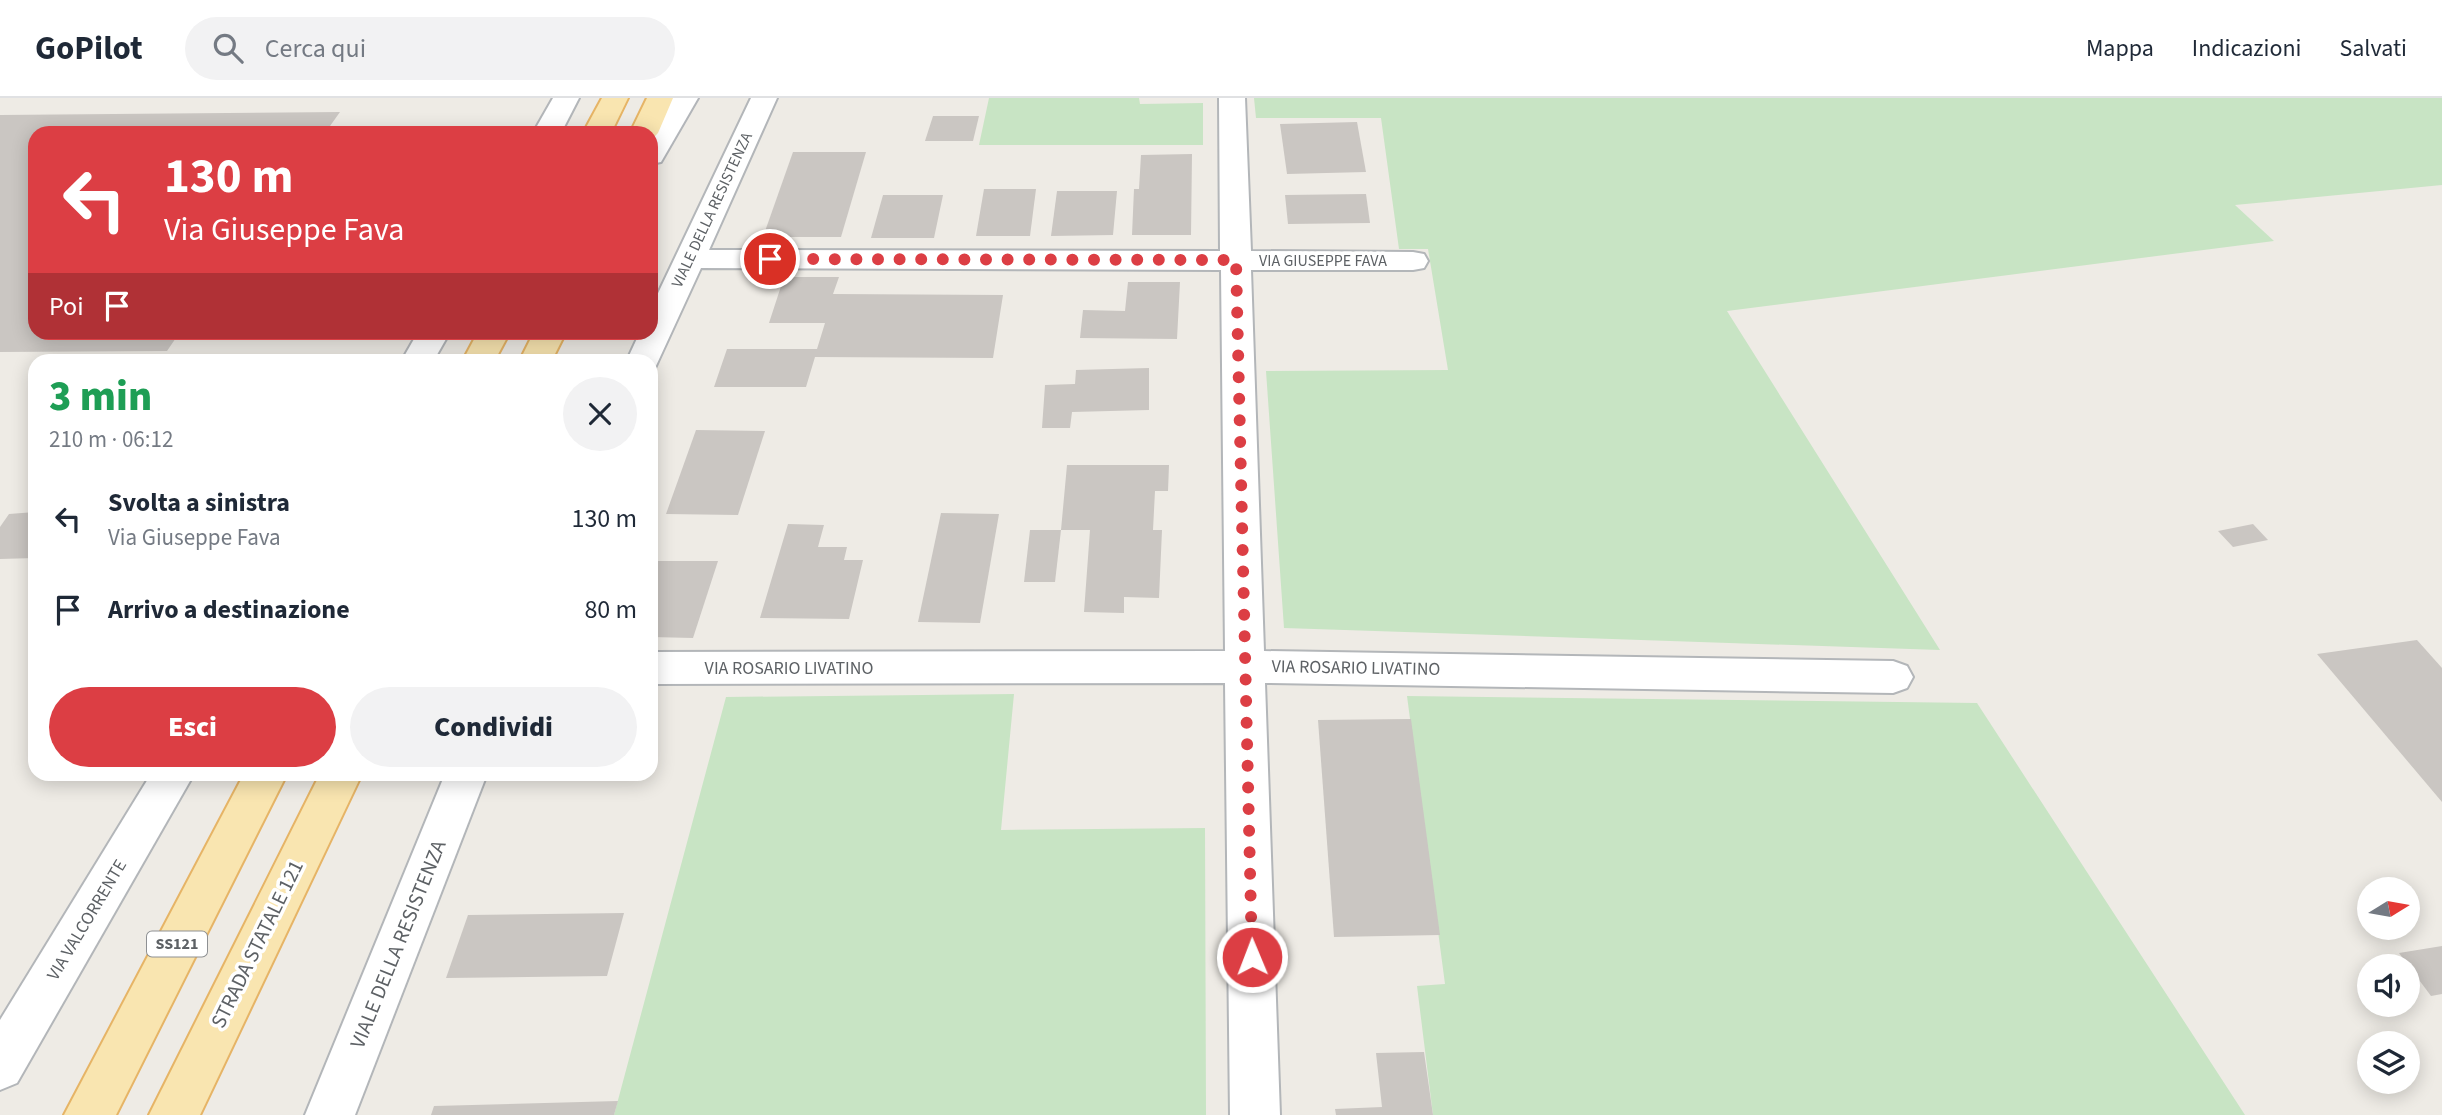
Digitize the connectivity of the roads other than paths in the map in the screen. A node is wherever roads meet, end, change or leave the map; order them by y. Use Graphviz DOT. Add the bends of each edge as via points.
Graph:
graph roads {
  1 [pos="566,98"];
  2 [pos="615,98"];
  3 [pos="660,98"];
  4 [pos="685,98"];
  5 [pos="764,98"];
  6 [pos="1232,98"];
  7 [pos="551,126"];
  8 [pos="601,126"];
  9 [pos="647,126"];
  10 [pos="658,144"];
  11 [pos="688,259"];
  12 [pos="1236,260"];
  13 [pos="1413,261"];
  14 [pos="658,326"];
  15 [pos="1245,667"];
  16 [pos="658,668"];
  17 [pos="1893,677"];
  18 [pos="169,781"];
  19 [pos="262,781"];
  20 [pos="338,781"];
  21 [pos="463,781"];
  22 [pos="0,1066"];
  23 [pos="89,1115"];
  24 [pos="174,1115"];
  25 [pos="330,1115"];
  26 [pos="1255,1115"];
  1 -- 7 [label="street"];
  2 -- 8 [label="main road"];
  3 -- 9 [label="main road"];
  4 -- 10 [label="street"];
  5 -- 11 [label="street, VIALE DELLA RESISTENZA"];
  6 -- 12 [label="street"];
  11 -- 12 [label="street, VIA GIUSEPPE FAVA"];
  11 -- 14 [label="street, VIALE DELLA RESISTENZA"];
  12 -- 13 [label="street, VIA GIUSEPPE FAVA"];
  12 -- 15 [label="street"];
  15 -- 16 [label="street, VIA ROSARIO LIVATINO"];
  15 -- 17 [label="street, VIA ROSARIO LIVATINO"];
  15 -- 26 [label="street"];
  18 -- 22 [label="street, VIA VALCORRENTE"];
  19 -- 23 [label="main road, SS121"];
  20 -- 24 [label="main road, STRADA STATALE 121"];
  21 -- 25 [label="street, VIALE DELLA RESISTENZA"];
}
